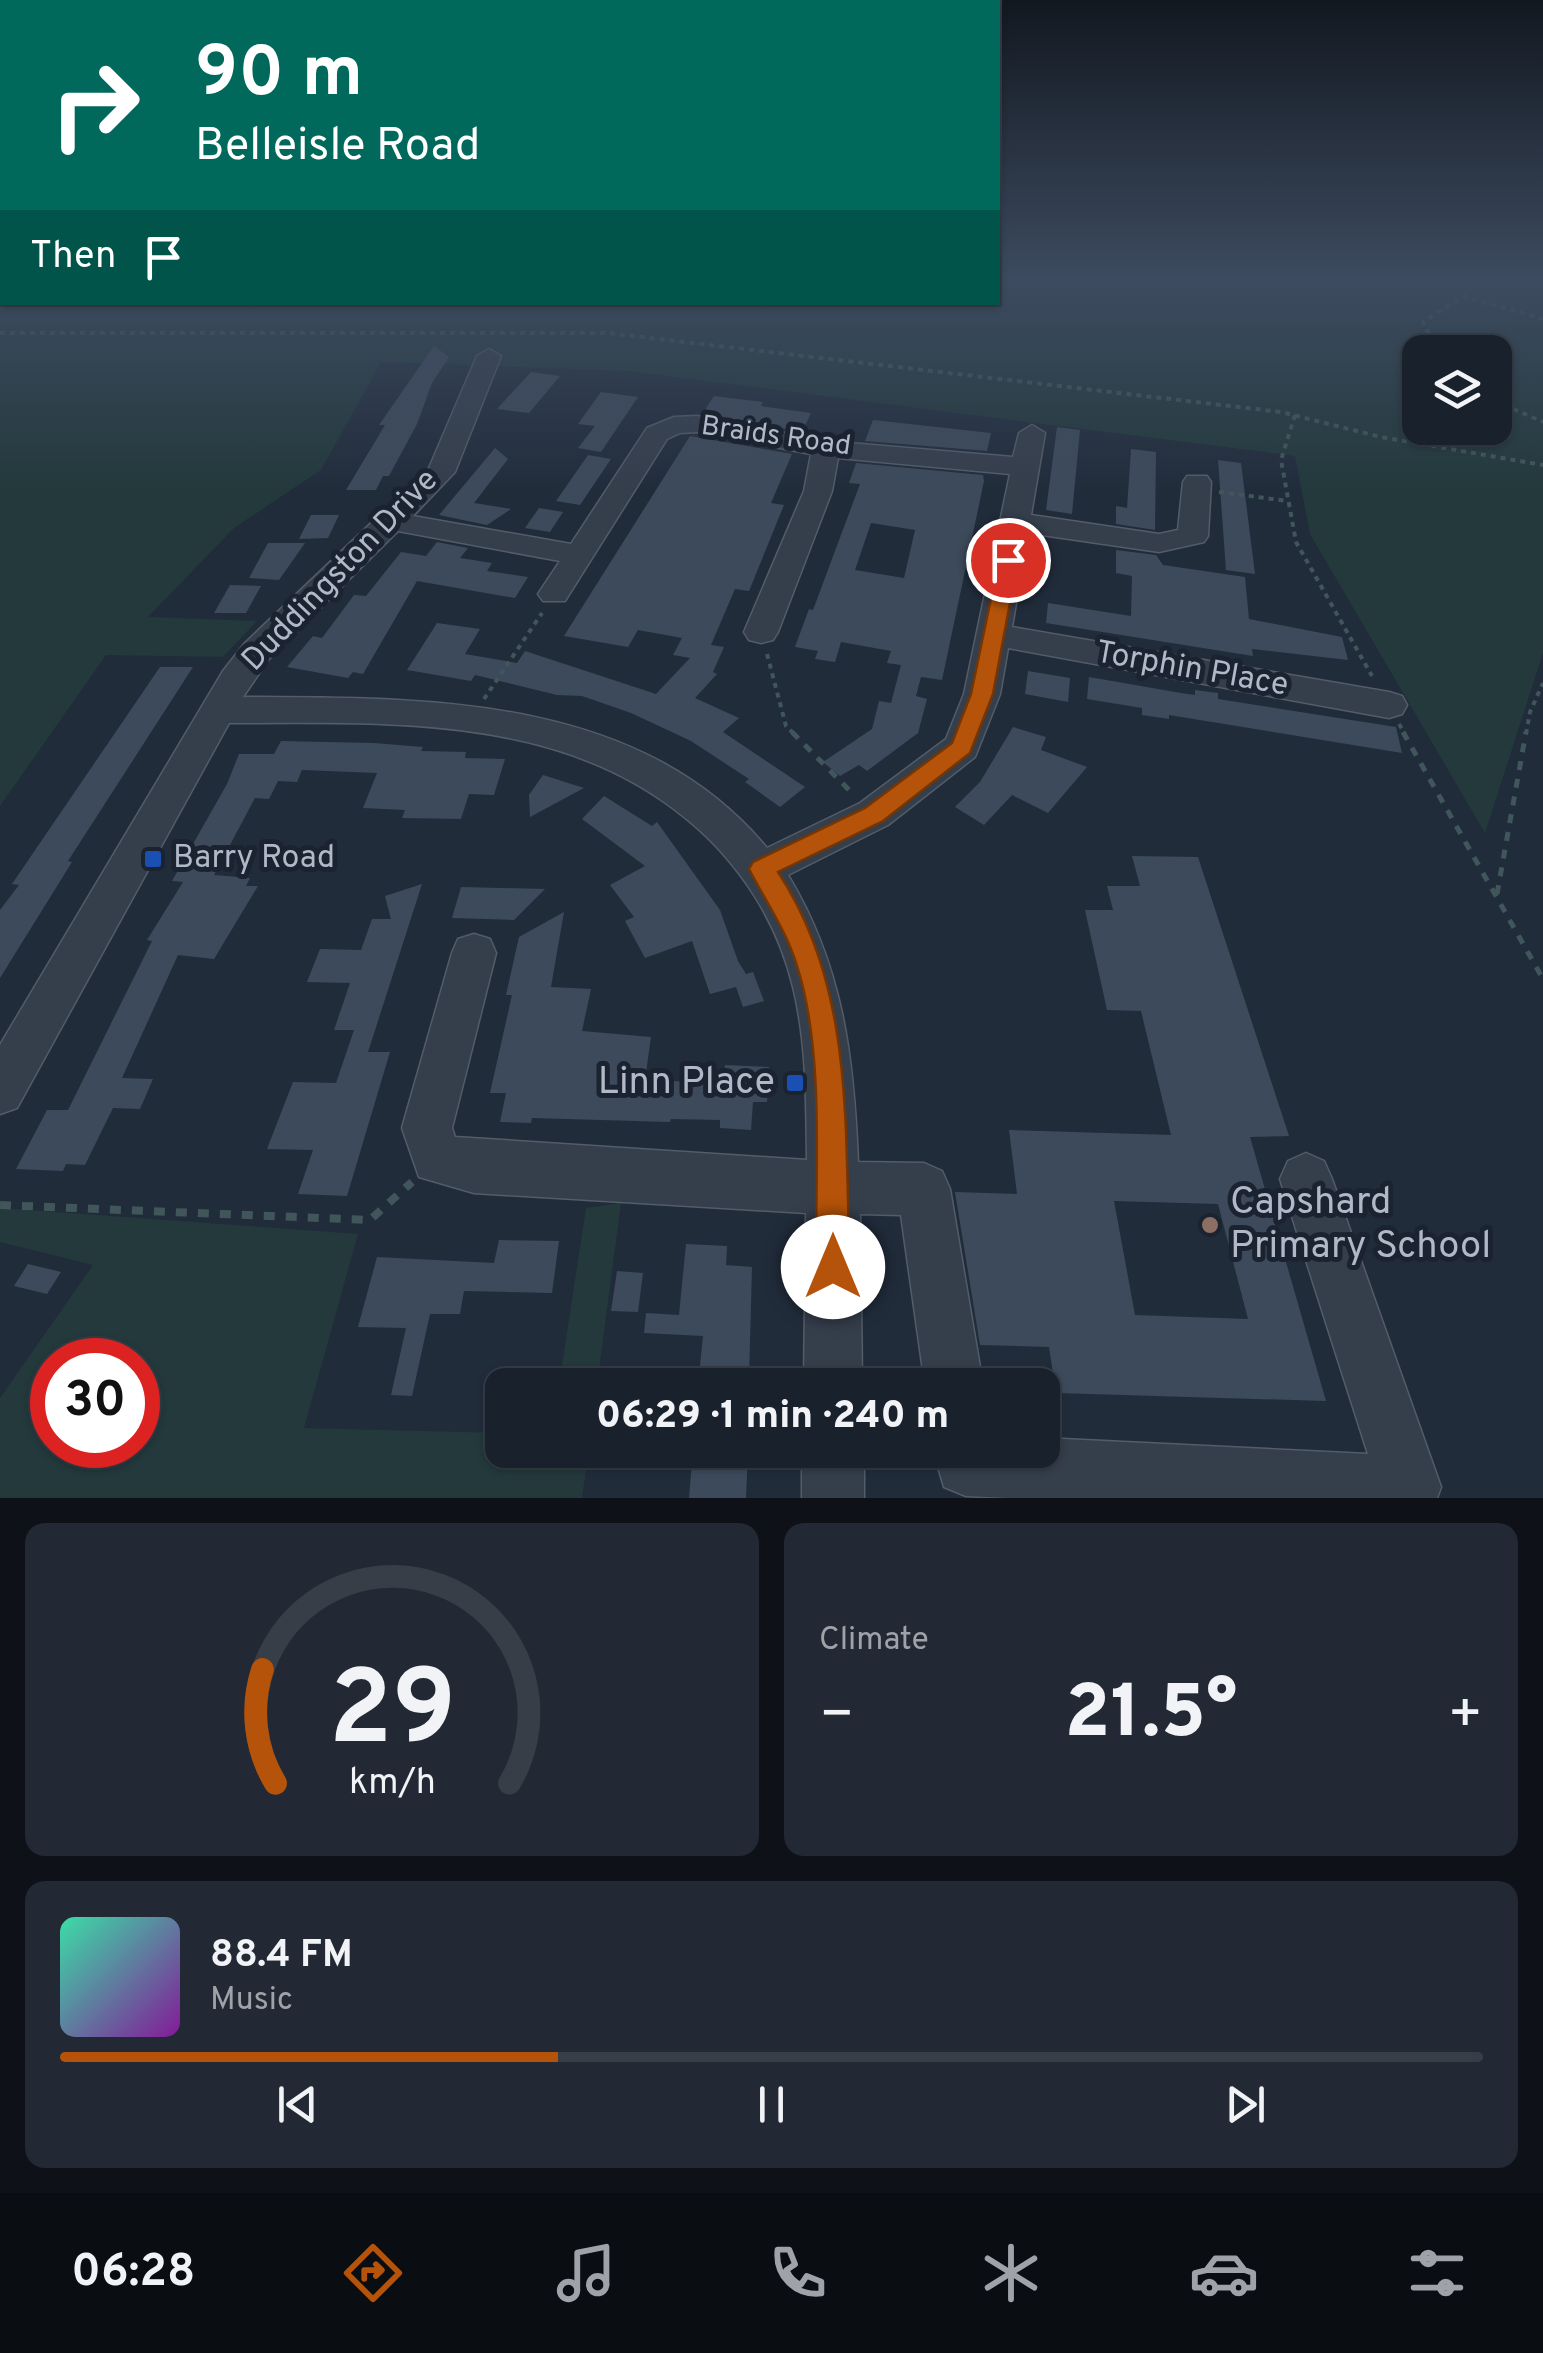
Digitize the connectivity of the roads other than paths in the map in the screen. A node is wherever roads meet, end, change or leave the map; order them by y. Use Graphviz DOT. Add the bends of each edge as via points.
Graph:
graph roads {
  1 [pos="489,356"];
  2 [pos="826,448"];
  3 [pos="1196,485"];
  4 [pos="391,521"];
  5 [pos="1016,522"];
  6 [pos="581,554"];
  7 [pos="554,594"];
  8 [pos="760,632"];
  9 [pos="995,635"];
  10 [pos="1389,705"];
  11 [pos="218,710"];
  12 [pos="762,869"];
  13 [pos="474,954"];
  14 [pos="0,1092"];
  15 [pos="1306,1179"];
  16 [pos="833,1188"];
  17 [pos="833,1368"];
  18 [pos="951,1368"];
  19 [pos="832,1468"];
  20 [pos="1027,1468"];
  21 [pos="832,1498"];
  1 -- 4 [label="street, Duddingston Drive" via="441,472"];
  2 -- 5 [label="street, Braids Road" via="1029,450"];
  2 -- 6 [label="street, Braids Road" via="674,425 656,434"];
  2 -- 8 [label="street" via="818,490"];
  3 -- 5 [label="street" via="1193,536 1159,543"];
  4 -- 6 [label="street"];
  4 -- 11 [label="street, Duddingston Drive" via="257,651"];
  5 -- 9 [label="street"];
  6 -- 7 [label="street, Braids Road"];
  9 -- 10 [label="street, Torphin Place"];
  9 -- 12 [label="street" via="962,748 874,814"];
  11 -- 12 [label="street" via="472,718 592,743 654,771 728,829"];
  11 -- 14 [label="street, Duddingston Drive"];
  12 -- 16 [label="street" via="790,912 820,1004"];
  13 -- 16 [label="street" via="427,1128 437,1159 474,1167"];
  15 -- 20 [label="street" via="1410,1487"];
  16 -- 17 [label="street"];
  16 -- 18 [label="street" via="924,1189"];
  19 -- 21 [label="street"];
}
